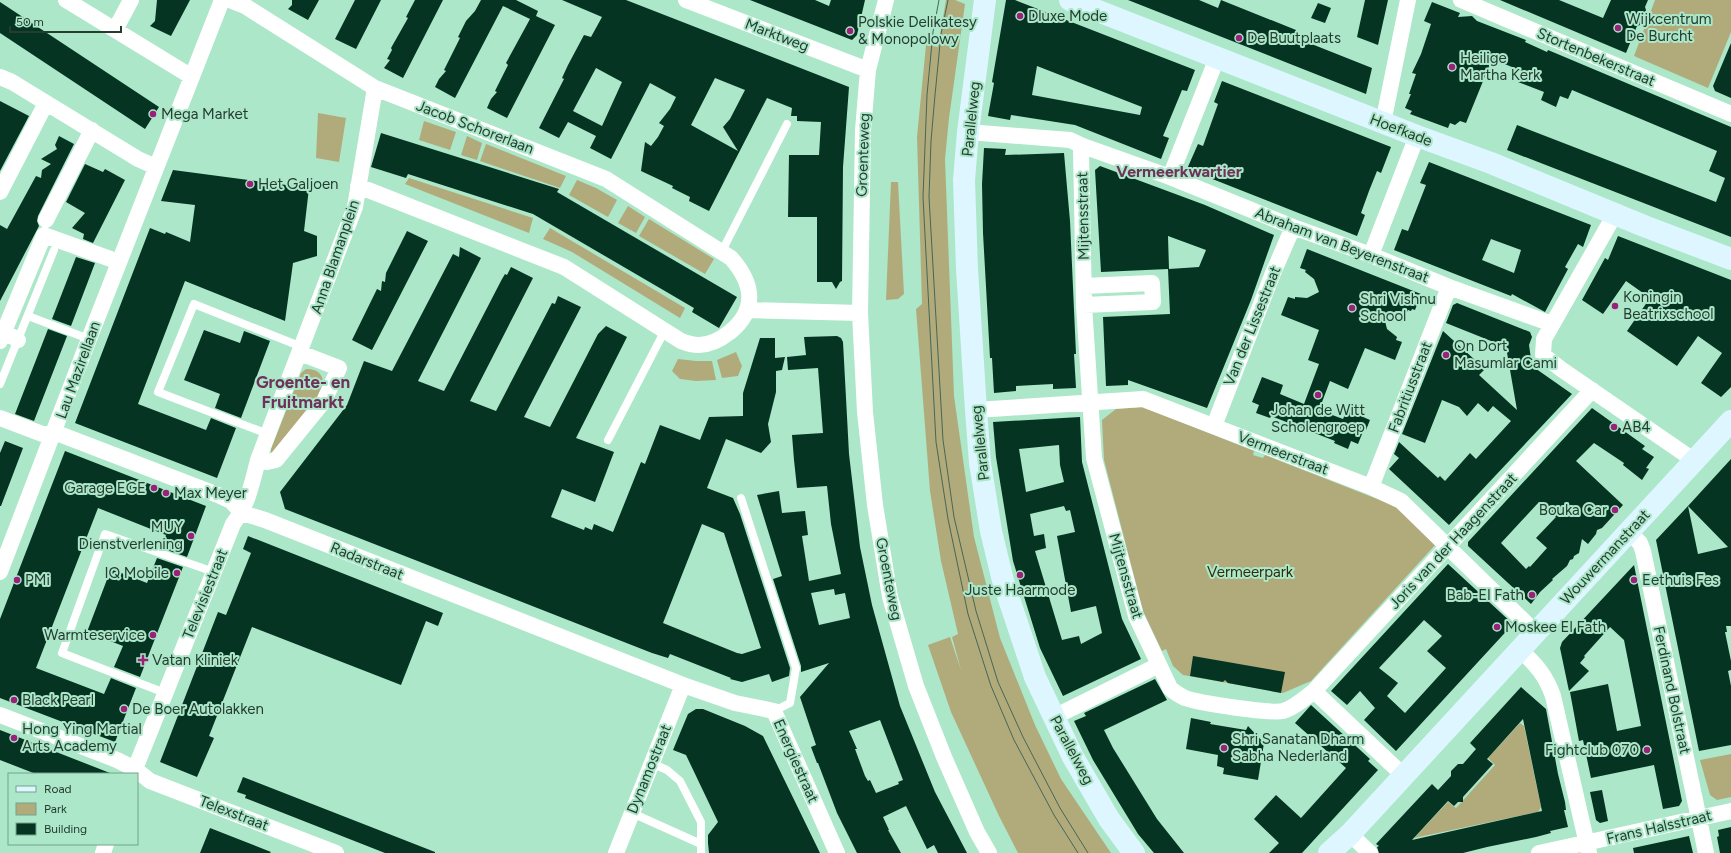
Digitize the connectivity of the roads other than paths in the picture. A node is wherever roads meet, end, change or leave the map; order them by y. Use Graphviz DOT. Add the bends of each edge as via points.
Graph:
graph roads {
  1 [pos="68,0"];
  2 [pos="132,0"];
  3 [pos="222,0"];
  4 [pos="230,0"];
  5 [pos="686,0"];
  6 [pos="886,0"];
  7 [pos="985,0"];
  8 [pos="1070,0"];
  9 [pos="1408,0"];
  10 [pos="1461,0"];
  11 [pos="246,3"];
  12 [pos="115,30"];
  13 [pos="1217,58"];
  14 [pos="868,70"];
  15 [pos="0,77"];
  16 [pos="192,77"];
  17 [pos="375,88"];
  18 [pos="46,103"];
  19 [pos="1731,114"];
  20 [pos="1383,123"];
  21 [pos="787,124"];
  22 [pos="92,130"];
  23 [pos="968,132"];
  24 [pos="1417,136"];
  25 [pos="1083,146"];
  26 [pos="156,168"];
  27 [pos="1170,177"];
  28 [pos="358,186"];
  29 [pos="0,192"];
  30 [pos="1615,214"];
  31 [pos="46,220"];
  32 [pos="1293,227"];
  33 [pos="54,250"];
  34 [pos="722,251"];
  35 [pos="1371,255"];
  36 [pos="1731,259"];
  37 [pos="119,262"];
  38 [pos="1084,286"];
  39 [pos="1449,287"];
  40 [pos="1084,305"];
  41 [pos="748,310"];
  42 [pos="860,313"];
  43 [pos="28,316"];
  44 [pos="1552,324"];
  45 [pos="664,332"];
  46 [pos="1,334"];
  47 [pos="89,338"];
  48 [pos="18,340"];
  49 [pos="301,350"];
  50 [pos="0,384"];
  51 [pos="1592,390"];
  52 [pos="1092,402"];
  53 [pos="976,410"];
  54 [pos="0,418"];
  55 [pos="1214,426"];
  56 [pos="1728,430"];
  57 [pos="54,432"];
  58 [pos="268,434"];
  59 [pos="608,440"];
  60 [pos="258,460"];
  61 [pos="1695,461"];
  62 [pos="1371,487"];
  63 [pos="741,498"];
  64 [pos="242,513"];
  65 [pos="1629,532"];
  66 [pos="1448,546"];
  67 [pos="0,572"];
  68 [pos="214,572"];
  69 [pos="1536,633"];
  70 [pos="1520,650"];
  71 [pos="1159,665"];
  72 [pos="683,685"];
  73 [pos="1314,691"];
  74 [pos="165,693"];
  75 [pos="774,711"];
  76 [pos="0,714"];
  77 [pos="1054,717"];
  78 [pos="651,764"];
  79 [pos="134,771"];
  80 [pos="138,773"];
  81 [pos="1404,776"];
  82 [pos="1731,811"];
  83 [pos="632,813"];
  84 [pos="1698,817"];
  85 [pos="1350,834"];
  86 [pos="701,844"];
  87 [pos="1588,848"];
  88 [pos="336,853"];
  89 [pos="616,853"];
  90 [pos="701,853"];
  91 [pos="837,853"];
  92 [pos="989,853"];
  93 [pos="1134,853"];
  94 [pos="1329,853"];
  95 [pos="1337,853"];
  96 [pos="1370,853"];
  97 [pos="1539,853"];
  98 [pos="1706,853"];
  1 -- 12 [label="street"];
  2 -- 12 [label="street"];
  3 -- 16 [label="street, Lau Mazirellaan"];
  4 -- 11 [label="street, Jacob Schorerlaan"];
  5 -- 14 [label="street, Marktweg"];
  6 -- 14 [label="street, Groenteweg"];
  7 -- 23 [label="street, Parallelweg"];
  8 -- 13 [label="street, Hoefkade"];
  9 -- 20 [label="street"];
  10 -- 19 [label="street, Stortenbekerstraat"];
  11 -- 17 [label="street, Jacob Schorerlaan"];
  12 -- 16 [label="street"];
  13 -- 20 [label="street, Hoefkade"];
  13 -- 27 [label="street"];
  14 -- 42 [label="street, Groenteweg" via="863,130"];
  15 -- 18 [label="street"];
  16 -- 26 [label="street, Lau Mazirellaan"];
  17 -- 28 [label="street, Anna Blamanplein"];
  17 -- 34 [label="street, Jacob Schorerlaan" via="606,179"];
  18 -- 22 [label="street"];
  18 -- 29 [label="street"];
  20 -- 24 [label="street, Hoefkade"];
  21 -- 34 [label="lane"];
  22 -- 26 [label="street"];
  22 -- 31 [label="street"];
  23 -- 25 [label="street, Abraham van Beyerenstraat" via="1070,140"];
  23 -- 53 [label="street, Parallelweg" via="964,180"];
  24 -- 30 [label="street, Hoefkade" via="1491,163"];
  24 -- 35 [label="street"];
  25 -- 27 [label="street, Abraham van Beyerenstraat"];
  25 -- 38 [label="street, Mijtensstraat" via="1081,150"];
  26 -- 37 [label="street, Lau Mazirellaan"];
  27 -- 32 [label="street, Abraham van Beyerenstraat"];
  28 -- 45 [label="street" via="564,267"];
  28 -- 49 [label="street, Anna Blamanplein" via="355,207"];
  30 -- 36 [label="street, Hoefkade"];
  30 -- 44 [label="street"];
  32 -- 35 [label="street, Abraham van Beyerenstraat"];
  32 -- 55 [label="street, Van der Lissestraat" via="1272,273"];
  33 -- 43 [label="lane"];
  34 -- 41 [label="street, Jacob Schorerlaan" via="740,267 746,280 749,293"];
  35 -- 39 [label="street, Abraham van Beyerenstraat"];
  37 -- 46 [label="street" via="44,235"];
  37 -- 47 [label="street, Lau Mazirellaan"];
  38 -- 40 [label="street, Mijtensstraat"];
  38 -- 40 [label="street" via="1152,283 1153,302"];
  39 -- 44 [label="street, Abraham van Beyerenstraat"];
  39 -- 62 [label="street, Fabritiusstraat"];
  40 -- 52 [label="street, Mijtensstraat"];
  41 -- 42 [label="street"];
  41 -- 45 [label="street" via="743,319 723,337 697,349"];
  42 -- 92 [label="street, Groenteweg" via="875,505 890,597 916,686 977,832"];
  43 -- 47 [label="lane"];
  43 -- 48 [label="lane"];
  44 -- 51 [label="street" via="1544,339 1543,355"];
  45 -- 59 [label="lane"];
  46 -- 48 [label="street"];
  47 -- 57 [label="street, Lau Mazirellaan"];
  48 -- 50 [label="lane"];
  49 -- 58 [label="street, Televisiestraat"];
  49 -- 58 [label="lane" via="194,304 158,392"];
  49 -- 60 [label="street" via="339,368 324,401 276,460"];
  51 -- 61 [label="street"];
  51 -- 66 [label="street, Joris van der Haagenstraat"];
  52 -- 53 [label="street, Vermeerstraat"];
  52 -- 55 [label="street, Vermeerstraat" via="1143,399"];
  52 -- 71 [label="street, Mijtensstraat" via="1094,458 1136,616"];
  53 -- 77 [label="street, Parallelweg" via="980,463 991,531 1003,582 1035,677"];
  54 -- 57 [label="street, Radarstraat" via="45,435"];
  55 -- 62 [label="street, Vermeerstraat"];
  56 -- 61 [label="street, Wouwermanstraat"];
  57 -- 64 [label="street, Radarstraat" via="218,495 231,501"];
  57 -- 67 [label="street, Lau Mazirellaan"];
  58 -- 60 [label="street, Televisiestraat"];
  60 -- 64 [label="street, Televisiestraat"];
  61 -- 65 [label="street, Wouwermanstraat"];
  62 -- 66 [label="street, Vermeerstraat" via="1401,501"];
  63 -- 75 [label="lane" via="796,668 790,703"];
  64 -- 68 [label="street, Televisiestraat" via="233,524"];
  64 -- 72 [label="street, Radarstraat"];
  65 -- 69 [label="street, Wouwermanstraat"];
  65 -- 84 [label="street, Ferdinand Bolstraat" via="1640,543 1643,551"];
  66 -- 69 [label="street, Vermeerstraat"];
  66 -- 73 [label="street, Joris van der Haagenstraat"];
  68 -- 74 [label="street, Televisiestraat"];
  68 -- 74 [label="lane" via="105,534 62,653"];
  69 -- 70 [label="street, Wouwermanstraat"];
  70 -- 81 [label="street, Wouwermanstraat"];
  70 -- 87 [label="street" via="1541,670 1553,696"];
  71 -- 73 [label="street, Mijtensstraat" via="1170,688 1186,698 1200,701 1266,712 1282,712"];
  71 -- 77 [label="street"];
  72 -- 75 [label="street, Energiestraat" via="735,703"];
  72 -- 78 [label="street, Dynamostraat"];
  73 -- 81 [label="street"];
  74 -- 79 [label="street, Televisiestraat"];
  75 -- 91 [label="street, Energiestraat"];
  76 -- 79 [label="street" via="117,760"];
  77 -- 93 [label="street, Parallelweg" via="1073,757 1101,805"];
  78 -- 83 [label="street, Dynamostraat"];
  78 -- 86 [label="lane" via="667,770 680,781 701,822"];
  80 -- 88 [label="street, Telexstraat"];
  81 -- 85 [label="street, Wouwermanstraat"];
  82 -- 84 [label="street, Frans Halsstraat"];
  83 -- 86 [label="lane"];
  83 -- 89 [label="street, Dynamostraat"];
  84 -- 87 [label="street, Frans Halsstraat"];
  84 -- 98 [label="street, Ferdinand Bolstraat"];
  85 -- 94 [label="street, Wouwermanstraat"];
  85 -- 95 [label="street, Wouwermanstraat"];
  85 -- 96 [label="street"];
  86 -- 90 [label="lane"];
  87 -- 97 [label="street, Frans Halsstraat"];
}
